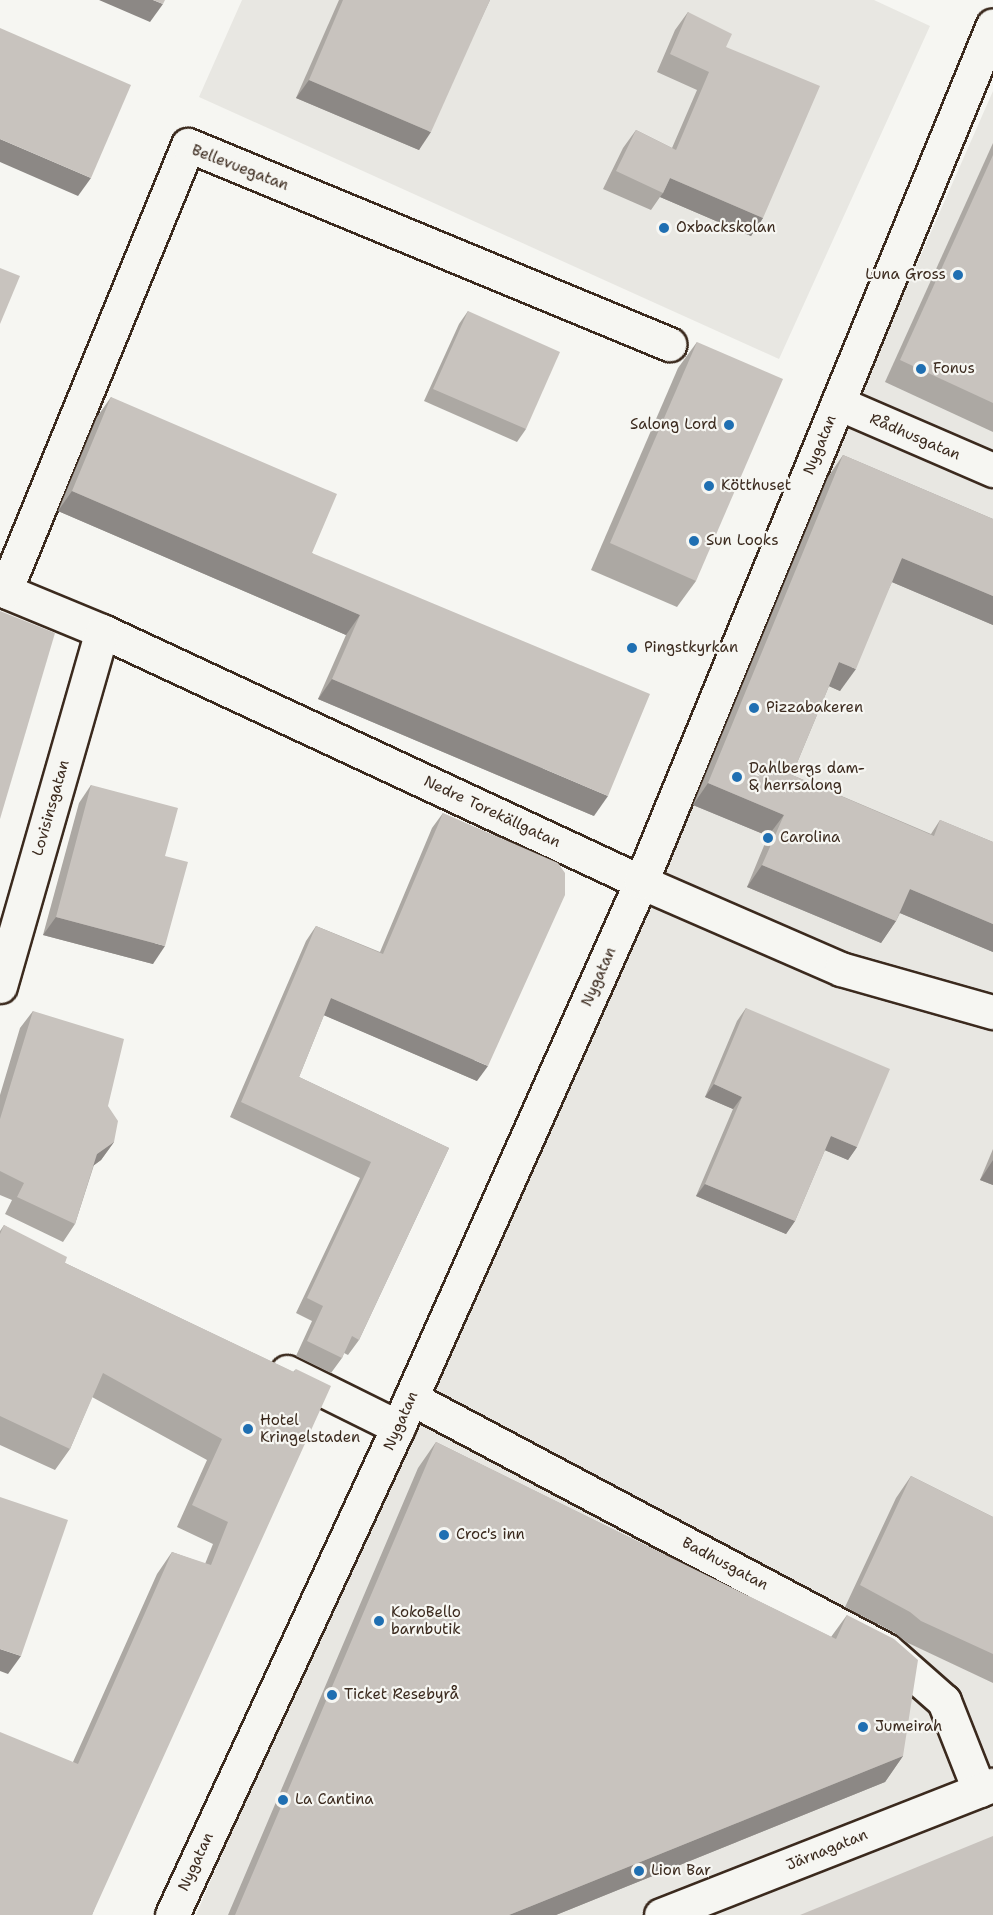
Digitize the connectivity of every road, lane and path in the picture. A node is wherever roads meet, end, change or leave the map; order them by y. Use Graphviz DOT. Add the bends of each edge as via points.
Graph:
graph roads {
  1 [pos="990,39"];
  2 [pos="669,344"];
  3 [pos="837,403"];
  4 [pos="993,470"];
  5 [pos="3,590"];
  6 [pos="102,631"];
  7 [pos="641,882"];
  8 [pos="0,986"];
  9 [pos="993,1012"];
  10 [pos="258,1358"];
  11 [pos="405,1412"];
  12 [pos="986,1787"];
  13 [pos="172,1915"];
  14 [pos="662,1915"];
  1 -- 3 [label="street, Nygatan"];
  2 -- 5 [label="street, Bellevuegatan" via="188,146"];
  3 -- 4 [label="street, Rådhusgatan"];
  3 -- 7 [label="street, Nygatan"];
  5 -- 6 [label="street, Nedre Torekällgatan"];
  6 -- 7 [label="street, Nedre Torekällgatan"];
  6 -- 8 [label="street, Lovisinsgatan"];
  7 -- 9 [label="street, Nedre Torekällgatan" via="841,969"];
  7 -- 11 [label="street, Nygatan"];
  10 -- 11 [label="street, Badhusgatan"];
  11 -- 12 [label="street, Badhusgatan" via="886,1650 944,1701"];
  11 -- 13 [label="street, Nygatan"];
  12 -- 14 [label="street, Järnagatan"];
}
